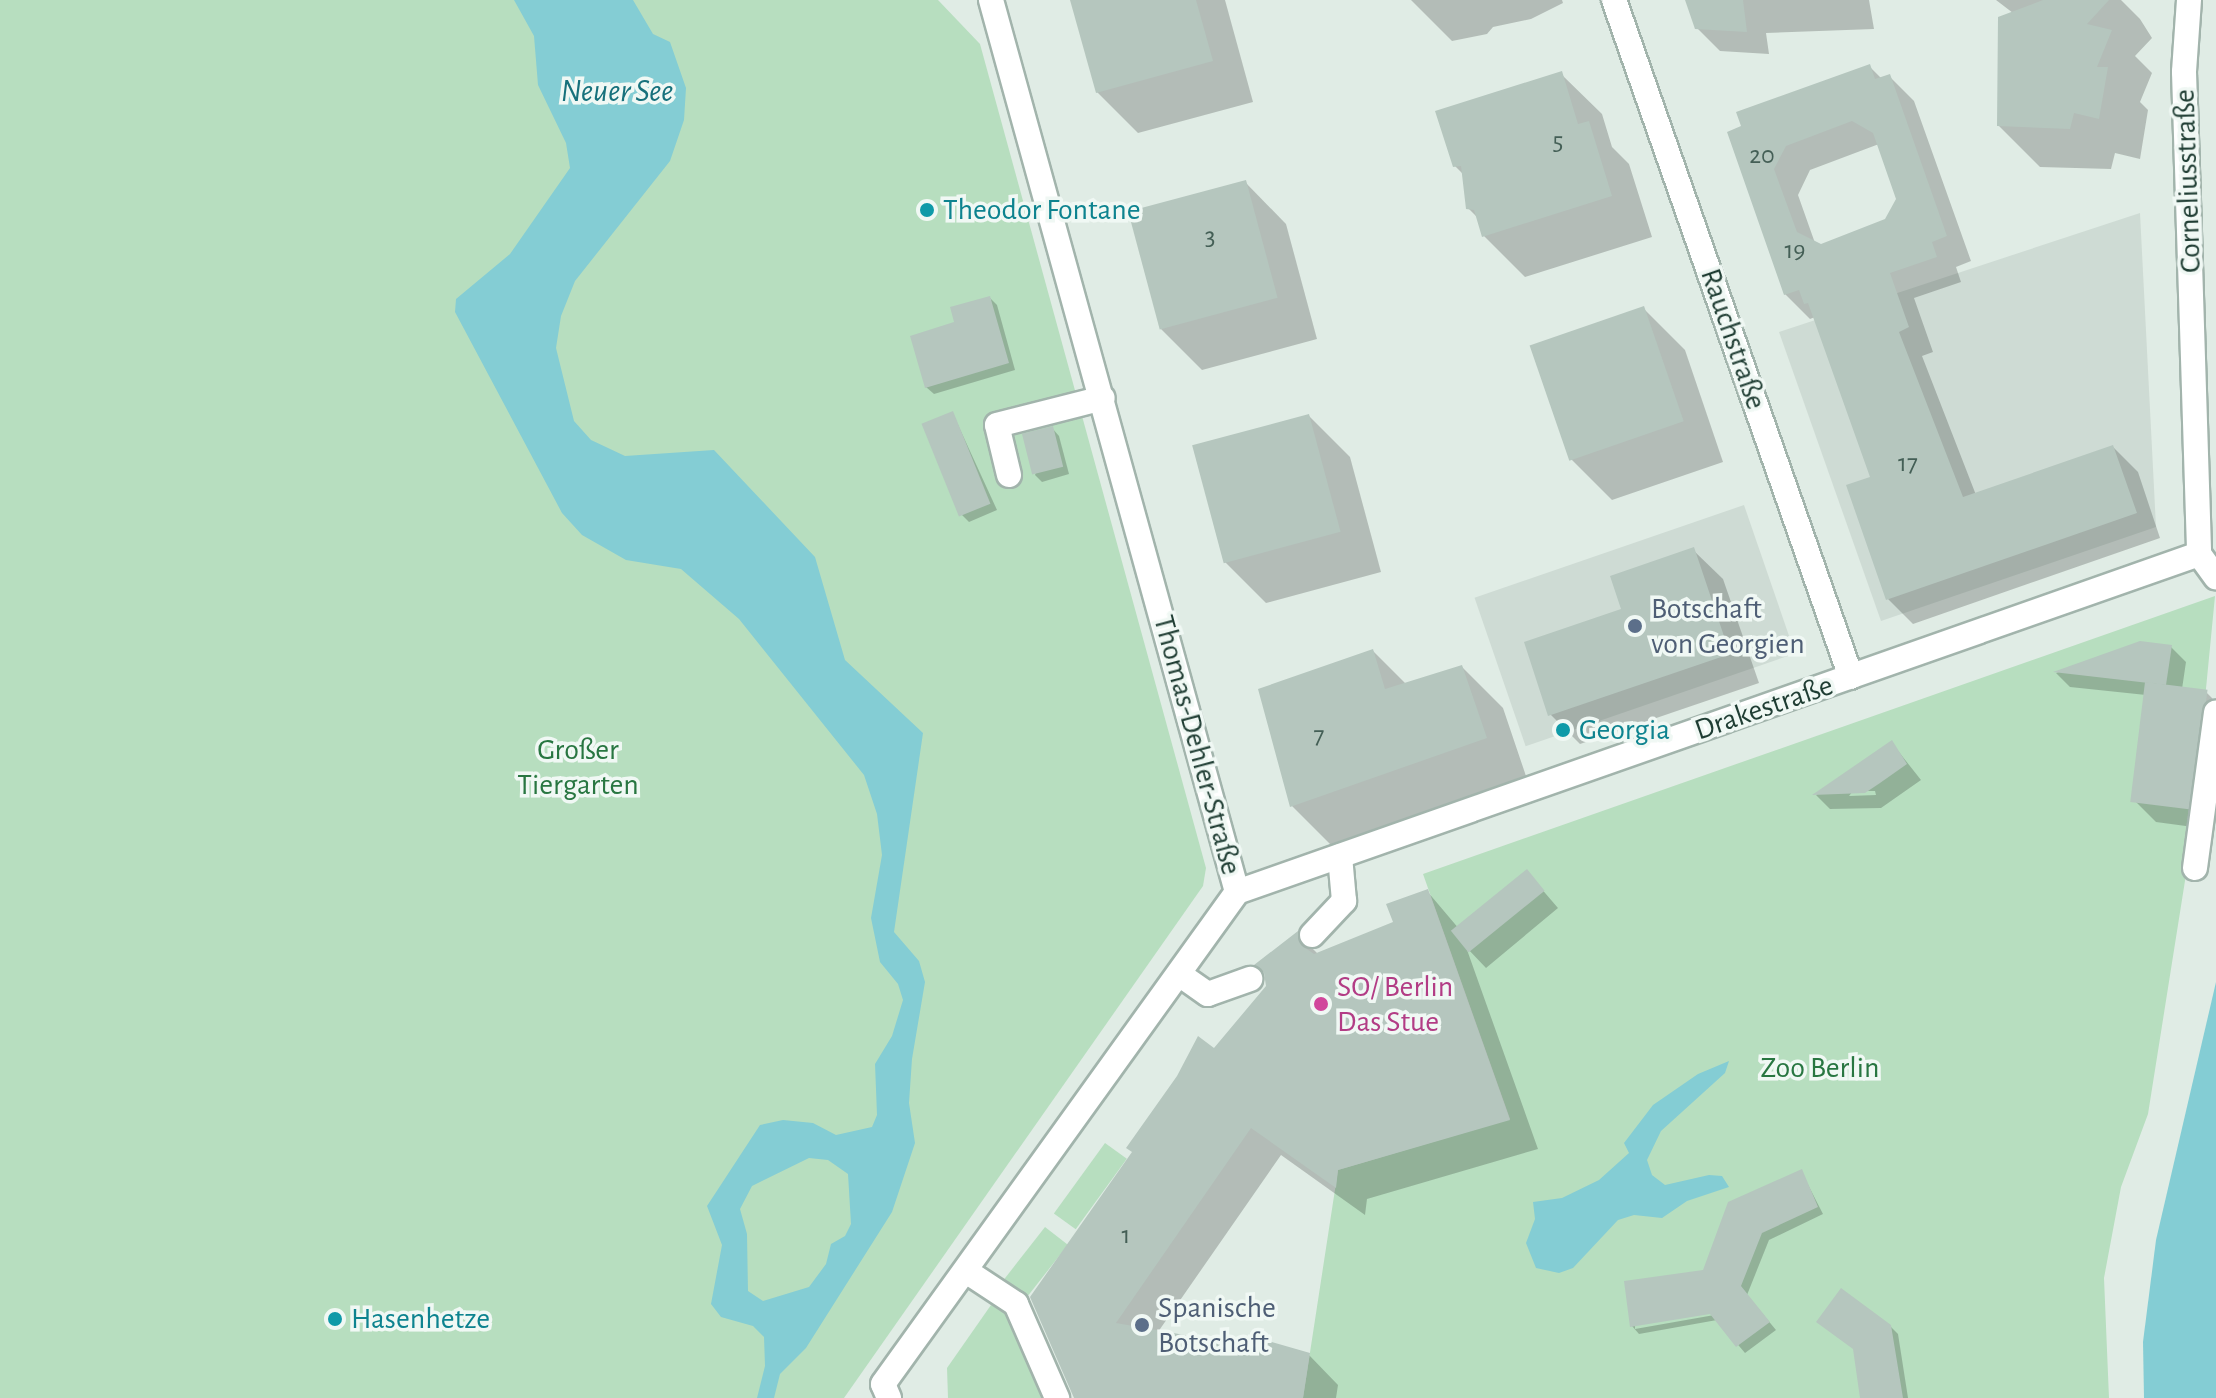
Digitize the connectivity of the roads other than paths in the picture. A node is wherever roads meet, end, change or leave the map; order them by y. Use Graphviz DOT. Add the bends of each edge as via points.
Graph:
graph roads {
  1 [pos="991,0"];
  2 [pos="1614,0"];
  3 [pos="2189,0"];
  4 [pos="1103,398"];
  5 [pos="1009,475"];
  6 [pos="2199,554"];
  7 [pos="2216,577"];
  8 [pos="1851,677"];
  9 [pos="2216,712"];
  10 [pos="1340,856"];
  11 [pos="2193,863"];
  12 [pos="1237,892"];
  13 [pos="1312,935"];
  14 [pos="1179,974"];
  15 [pos="1250,979"];
  16 [pos="966,1271"];
  17 [pos="889,1398"];
  18 [pos="1057,1398"];
  1 -- 4 [label="street, Thomas-Dehler-Straße"];
  2 -- 8 [label="street, Rauchstraße"];
  3 -- 6 [label="street, Corneliusstraße" via="2184,72"];
  4 -- 5 [label="street" via="997,425"];
  4 -- 12 [label="street, Thomas-Dehler-Straße"];
  6 -- 7 [label="street"];
  6 -- 8 [label="street, Drakestraße"];
  8 -- 10 [label="street, Drakestraße"];
  9 -- 11 [label="street"];
  10 -- 12 [label="street, Drakestraße"];
  10 -- 13 [label="street" via="1344,901"];
  12 -- 14 [label="street, Thomas-Dehler-Straße"];
  14 -- 15 [label="street" via="1208,994"];
  14 -- 16 [label="street, Thomas-Dehler-Straße"];
  16 -- 17 [label="street, Thomas-Dehler-Straße" via="883,1384"];
  16 -- 18 [label="street" via="1016,1304"];
}
